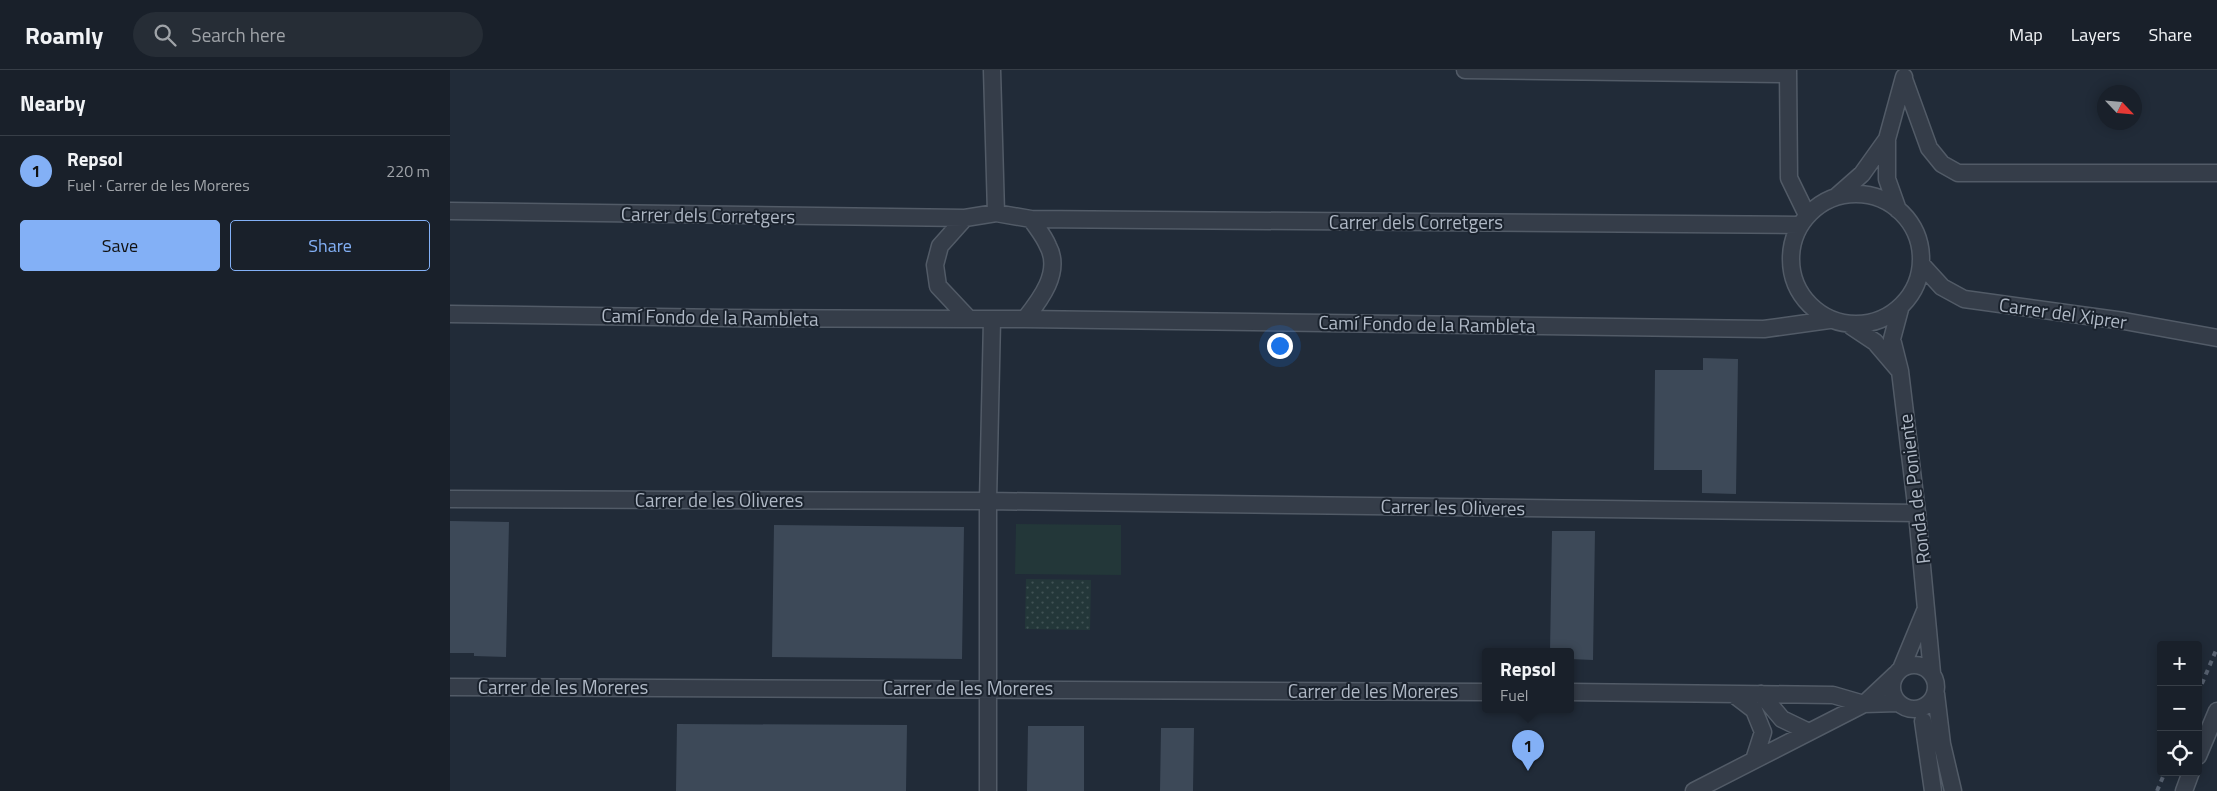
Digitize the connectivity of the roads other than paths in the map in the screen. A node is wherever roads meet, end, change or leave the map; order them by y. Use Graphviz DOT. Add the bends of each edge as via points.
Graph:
graph roads {
  1 [pos="992,70"];
  2 [pos="1465,70"];
  3 [pos="1788,72"];
  4 [pos="1905,74"];
  5 [pos="1887,139"];
  6 [pos="2217,173"];
  7 [pos="1837,196"];
  8 [pos="1898,210"];
  9 [pos="450,211"];
  10 [pos="996,213"];
  11 [pos="965,218"];
  12 [pos="1032,219"];
  13 [pos="1803,220"];
  14 [pos="1921,264"];
  15 [pos="1900,309"];
  16 [pos="450,314"];
  17 [pos="969,319"];
  18 [pos="1025,319"];
  19 [pos="992,320"];
  20 [pos="1829,320"];
  21 [pos="1851,326"];
  22 [pos="2217,338"];
  23 [pos="1900,371"];
  24 [pos="450,499"];
  25 [pos="988,501"];
  26 [pos="1918,513"];
  27 [pos="1927,607"];
  28 [pos="1898,671"];
  29 [pos="1932,673"];
  30 [pos="450,687"];
  31 [pos="988,688"];
  32 [pos="1482,692"];
  33 [pos="1574,692"];
  34 [pos="1733,694"];
  35 [pos="1762,694"];
  36 [pos="1936,694"];
  37 [pos="1864,704"];
  38 [pos="1911,711"];
  39 [pos="2217,711"];
  40 [pos="1809,732"];
  41 [pos="1942,744"];
  42 [pos="2202,747"];
  43 [pos="1754,760"];
  44 [pos="2190,776"];
  45 [pos="988,791"];
  46 [pos="1694,791"];
  47 [pos="1933,791"];
  48 [pos="1953,791"];
  49 [pos="2184,791"];
  1 -- 10 [label="street"];
  2 -- 3 [label="street"];
  3 -- 13 [label="street" via="1789,178"];
  4 -- 5 [label="street"];
  4 -- 6 [label="street" via="1929,148 1942,164 1958,174"];
  5 -- 7 [label="street" via="1862,174"];
  5 -- 8 [label="street" via="1887,179"];
  7 -- 8 [label="street" via="1860,193 1882,198"];
  7 -- 13 [label="street" via="1825,201"];
  8 -- 14 [label="street" via="1908,218 1919,238"];
  9 -- 11 [label="street, Carrer dels Corretgers"];
  10 -- 11 [label="street"];
  10 -- 12 [label="street"];
  11 -- 17 [label="street" via="940,246 936,265 938,286"];
  12 -- 13 [label="street, Carrer dels Corretgers"];
  12 -- 18 [label="street" via="1050,247 1052,270 1044,294"];
  13 -- 20 [label="street" via="1792,246 1794,282 1806,302"];
  14 -- 15 [label="street" via="1914,291"];
  14 -- 22 [label="street, Carrer del Xiprer" via="1942,287 1964,299 2124,321"];
  15 -- 21 [label="street" via="1874,323"];
  15 -- 23 [label="street, Ronda de Poniente" via="1892,339"];
  16 -- 17 [label="street, Camí Fondo de la Rambleta"];
  17 -- 19 [label="street"];
  18 -- 19 [label="street"];
  18 -- 20 [label="street, Camí Fondo de la Rambleta" via="1764,328"];
  19 -- 25 [label="street"];
  20 -- 21 [label="street"];
  21 -- 23 [label="street" via="1875,342"];
  23 -- 26 [label="street, Ronda de Poniente"];
  24 -- 25 [label="street, Carrer de les Oliveres"];
  25 -- 26 [label="street, Carrer les Oliveres"];
  25 -- 31 [label="street"];
  26 -- 27 [label="street, Ronda de Poniente"];
  27 -- 28 [label="street, Ronda de Poniente"];
  27 -- 29 [label="street, Ronda de Poniente"];
  28 -- 29 [label="street" via="1918,665"];
  28 -- 37 [label="street"];
  28 -- 38 [label="street" via="1892,689"];
  29 -- 36 [label="street"];
  30 -- 31 [label="street, Carrer de les Moreres"];
  31 -- 32 [label="street, Carrer de les Moreres"];
  31 -- 45 [label="street"];
  33 -- 34 [label="street"];
  34 -- 35 [label="street"];
  34 -- 43 [label="street" via="1754,710 1763,732"];
  35 -- 37 [label="street" via="1833,695"];
  35 -- 40 [label="street" via="1782,719"];
  36 -- 38 [label="street" via="1926,706"];
  36 -- 41 [label="street"];
  37 -- 38 [label="street"];
  37 -- 40 [label="street"];
  38 -- 41 [label="street"];
  38 -- 47 [label="street"];
  39 -- 42 [label="street"];
  40 -- 43 [label="street"];
  41 -- 48 [label="street"];
  43 -- 46 [label="street"];
  44 -- 49 [label="street"];
}
